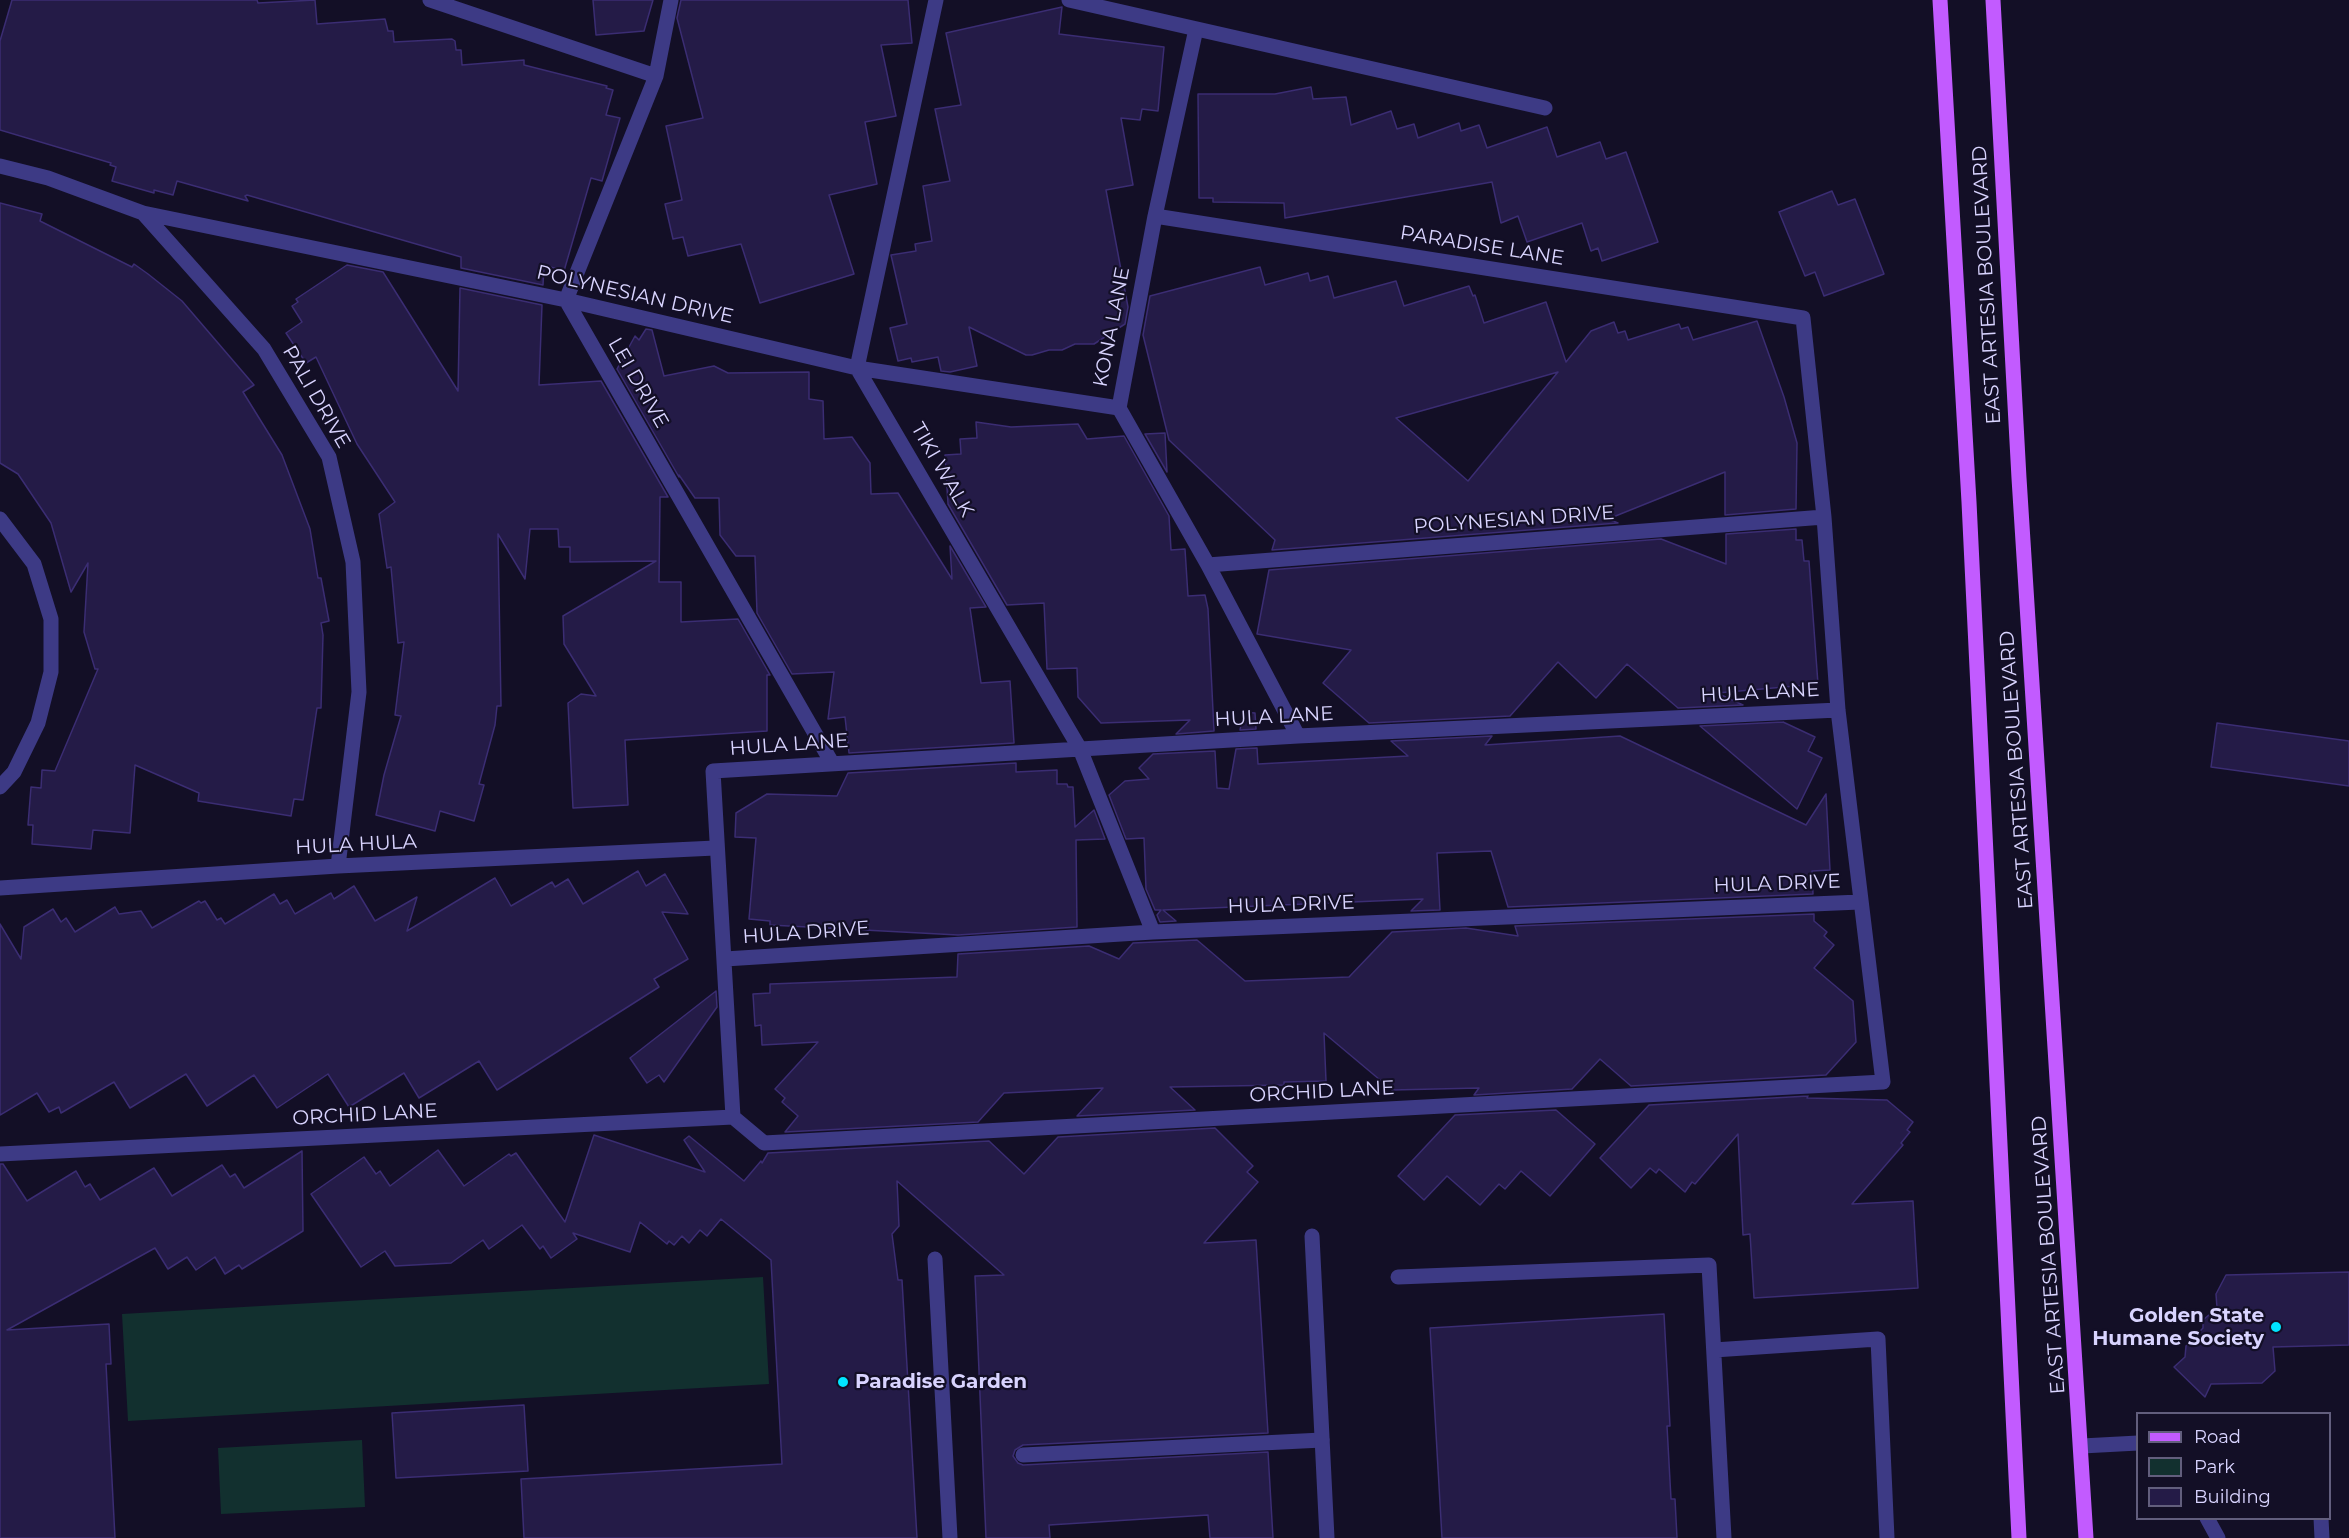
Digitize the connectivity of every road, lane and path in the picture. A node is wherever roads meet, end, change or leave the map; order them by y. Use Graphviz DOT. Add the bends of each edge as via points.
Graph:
graph roads {
  1 [pos="430,0"];
  2 [pos="671,0"];
  3 [pos="936,0"];
  4 [pos="1069,0"];
  5 [pos="1941,0"];
  6 [pos="1993,0"];
  7 [pos="1196,29"];
  8 [pos="656,76"];
  9 [pos="1545,108"];
  10 [pos="0,166"];
  11 [pos="143,213"];
  12 [pos="1155,216"];
  13 [pos="566,300"];
  14 [pos="857,368"];
  15 [pos="1119,408"];
  16 [pos="1824,517"];
  17 [pos="0,519"];
  18 [pos="1208,565"];
  19 [pos="1838,711"];
  20 [pos="1298,736"];
  21 [pos="1080,748"];
  22 [pos="832,763"];
  23 [pos="0,787"];
  24 [pos="715,848"];
  25 [pos="338,866"];
  26 [pos="0,888"];
  27 [pos="1860,902"];
  28 [pos="1153,932"];
  29 [pos="724,959"];
  30 [pos="733,1117"];
  31 [pos="0,1154"];
  32 [pos="1312,1236"];
  33 [pos="935,1259"];
  34 [pos="1398,1277"];
  35 [pos="1714,1350"];
  36 [pos="1322,1440"];
  37 [pos="2136,1443"];
  38 [pos="2082,1446"];
  39 [pos="1023,1455"];
  40 [pos="2208,1520"];
  41 [pos="2321,1520"];
  42 [pos="950,1538"];
  43 [pos="1327,1538"];
  44 [pos="1724,1538"];
  45 [pos="1887,1538"];
  46 [pos="2019,1538"];
  47 [pos="2086,1538"];
  48 [pos="2218,1538"];
  49 [pos="2322,1538"];
  1 -- 8 [label="street"];
  2 -- 8 [label="street"];
  3 -- 14 [label="street"];
  4 -- 7 [label="street"];
  5 -- 46 [label="main road, EAST ARTESIA BOULEVARD"];
  6 -- 38 [label="main road, EAST ARTESIA BOULEVARD" via="2019,478"];
  7 -- 9 [label="street"];
  7 -- 12 [label="street, KONA LANE"];
  8 -- 13 [label="street"];
  10 -- 11 [label="street, PALI DRIVE" via="48,178"];
  11 -- 13 [label="street, POLYNESIAN DRIVE"];
  11 -- 25 [label="street, PALI DRIVE" via="264,349 330,457 353,562 359,692"];
  12 -- 15 [label="street, KONA LANE"];
  12 -- 16 [label="street, PARADISE LANE" via="1803,318"];
  13 -- 14 [label="street, POLYNESIAN DRIVE"];
  13 -- 22 [label="street, LEI DRIVE"];
  14 -- 15 [label="street, POLYNESIAN DRIVE"];
  14 -- 21 [label="street, TIKI WALK"];
  15 -- 18 [label="street, KONA LANE"];
  16 -- 18 [label="street, POLYNESIAN DRIVE"];
  16 -- 19 [label="street"];
  17 -- 23 [label="street" via="34,564 51,619 51,672 38,723 14,772"];
  18 -- 20 [label="street, KONA LANE"];
  19 -- 20 [label="street, HULA LANE"];
  19 -- 27 [label="street"];
  20 -- 21 [label="street, HULA LANE"];
  21 -- 22 [label="street, HULA LANE"];
  21 -- 28 [label="street, TIKI WALK"];
  22 -- 24 [label="street, HULA LANE" via="713,771"];
  24 -- 25 [label="street, HULA HULA"];
  24 -- 29 [label="street"];
  25 -- 26 [label="street, HULA HULA"];
  27 -- 28 [label="street, HULA DRIVE"];
  27 -- 30 [label="street, ORCHID LANE" via="1883,1082 764,1143"];
  28 -- 29 [label="street, HULA DRIVE"];
  29 -- 30 [label="street"];
  30 -- 31 [label="street, ORCHID LANE"];
  32 -- 36 [label="street"];
  33 -- 42 [label="street"];
  34 -- 35 [label="street" via="1709,1264"];
  35 -- 44 [label="street"];
  35 -- 45 [label="street" via="1878,1339"];
  36 -- 39 [label="street"];
  36 -- 43 [label="street"];
  37 -- 38 [label="street"];
  38 -- 47 [label="main road, EAST ARTESIA BOULEVARD"];
  40 -- 48 [label="street"];
  41 -- 49 [label="street"];
}
